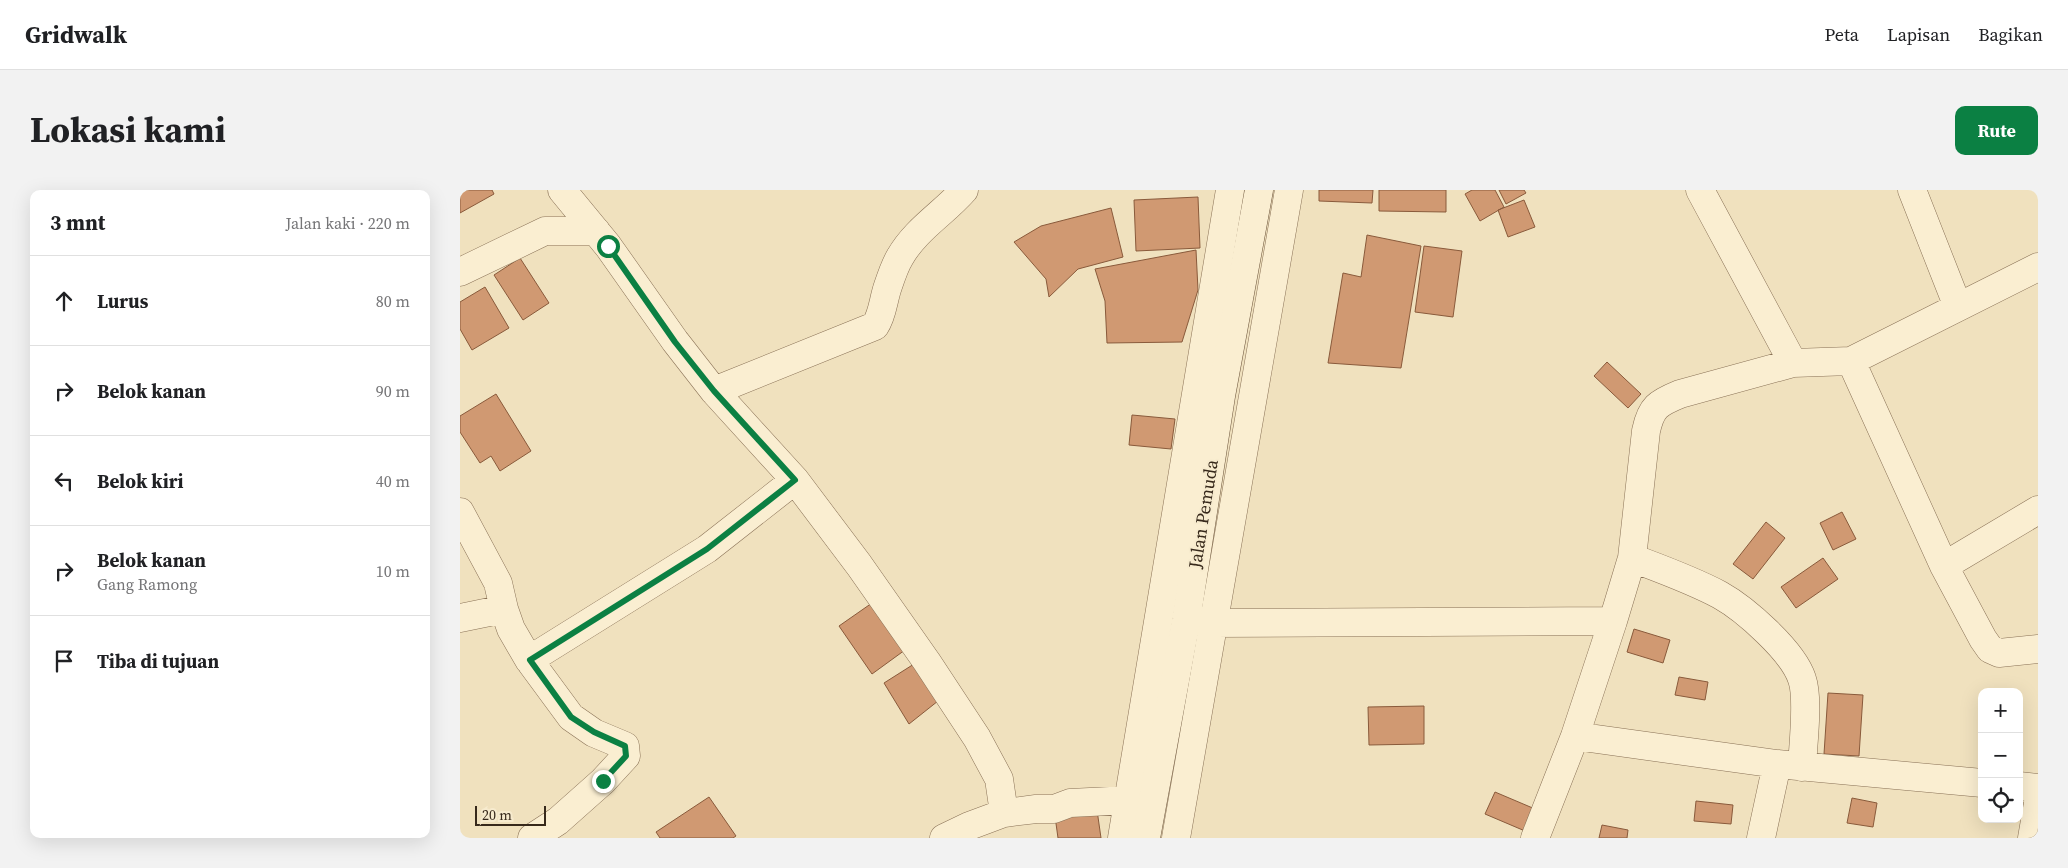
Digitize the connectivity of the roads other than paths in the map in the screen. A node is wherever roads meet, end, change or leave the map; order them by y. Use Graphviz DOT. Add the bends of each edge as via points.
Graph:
graph roads {
  1 [pos="964,190"];
  2 [pos="1230,190"];
  3 [pos="1260,190"];
  4 [pos="1289,190"];
  5 [pos="1700,190"];
  6 [pos="1912,190"];
  7 [pos="562,191"];
  8 [pos="545,231"];
  9 [pos="596,231"];
  10 [pos="2038,267"];
  11 [pos="460,272"];
  12 [pos="1958,307"];
  13 [pos="1852,361"];
  14 [pos="1793,363"];
  15 [pos="714,391"];
  16 [pos="795,480"];
  17 [pos="2038,510"];
  18 [pos="460,512"];
  19 [pos="1632,558"];
  20 [pos="1944,566"];
  21 [pos="504,610"];
  22 [pos="460,618"];
  23 [pos="1613,621"];
  24 [pos="1199,622"];
  25 [pos="2038,649"];
  26 [pos="530,660"];
  27 [pos="1575,736"];
  28 [pos="1790,765"];
  29 [pos="1978,783"];
  30 [pos="2023,786"];
  31 [pos="2038,788"];
  32 [pos="1141,802"];
  33 [pos="2038,803"];
  34 [pos="1004,813"];
  35 [pos="532,838"];
  36 [pos="944,838"];
  37 [pos="1122,838"];
  38 [pos="1146,838"];
  39 [pos="1176,838"];
  40 [pos="1535,838"];
  41 [pos="1761,838"];
  42 [pos="2032,838"];
  1 -- 15 [label="street" via="900,257 875,326"];
  2 -- 32 [label="street"];
  3 -- 24 [label="street, Jalan Pemuda" via="1221,396"];
  4 -- 24 [label="street"];
  5 -- 14 [label="street"];
  6 -- 12 [label="street"];
  7 -- 8 [label="street"];
  7 -- 9 [label="street"];
  8 -- 9 [label="street"];
  8 -- 11 [label="street"];
  9 -- 15 [label="street"];
  10 -- 12 [label="street"];
  12 -- 13 [label="street"];
  13 -- 14 [label="street"];
  13 -- 20 [label="street"];
  14 -- 19 [label="street" via="1680,394 1655,407 1649,415 1646,431"];
  15 -- 16 [label="street"];
  16 -- 26 [label="street" via="707,549"];
  16 -- 34 [label="street" via="859,565 977,738 999,779"];
  17 -- 20 [label="street"];
  18 -- 21 [label="street" via="498,583"];
  19 -- 23 [label="street"];
  19 -- 28 [label="street" via="1721,596 1766,631 1793,659 1803,680 1805,695"];
  20 -- 25 [label="street" via="1990,648 1999,653"];
  21 -- 22 [label="street"];
  21 -- 26 [label="street"];
  23 -- 24 [label="street"];
  23 -- 27 [label="street"];
  24 -- 32 [label="street, Jalan Pemuda"];
  24 -- 39 [label="street"];
  26 -- 35 [label="street" via="571,717 625,746 626,756 558,821"];
  27 -- 28 [label="street"];
  27 -- 40 [label="street"];
  28 -- 29 [label="street"];
  28 -- 41 [label="street"];
  30 -- 31 [label="street"];
  32 -- 34 [label="street" via="1070,803 1054,809"];
  32 -- 37 [label="street"];
  32 -- 38 [label="street, Jalan Pemuda"];
  33 -- 42 [label="street"];
  34 -- 36 [label="street"];
}
